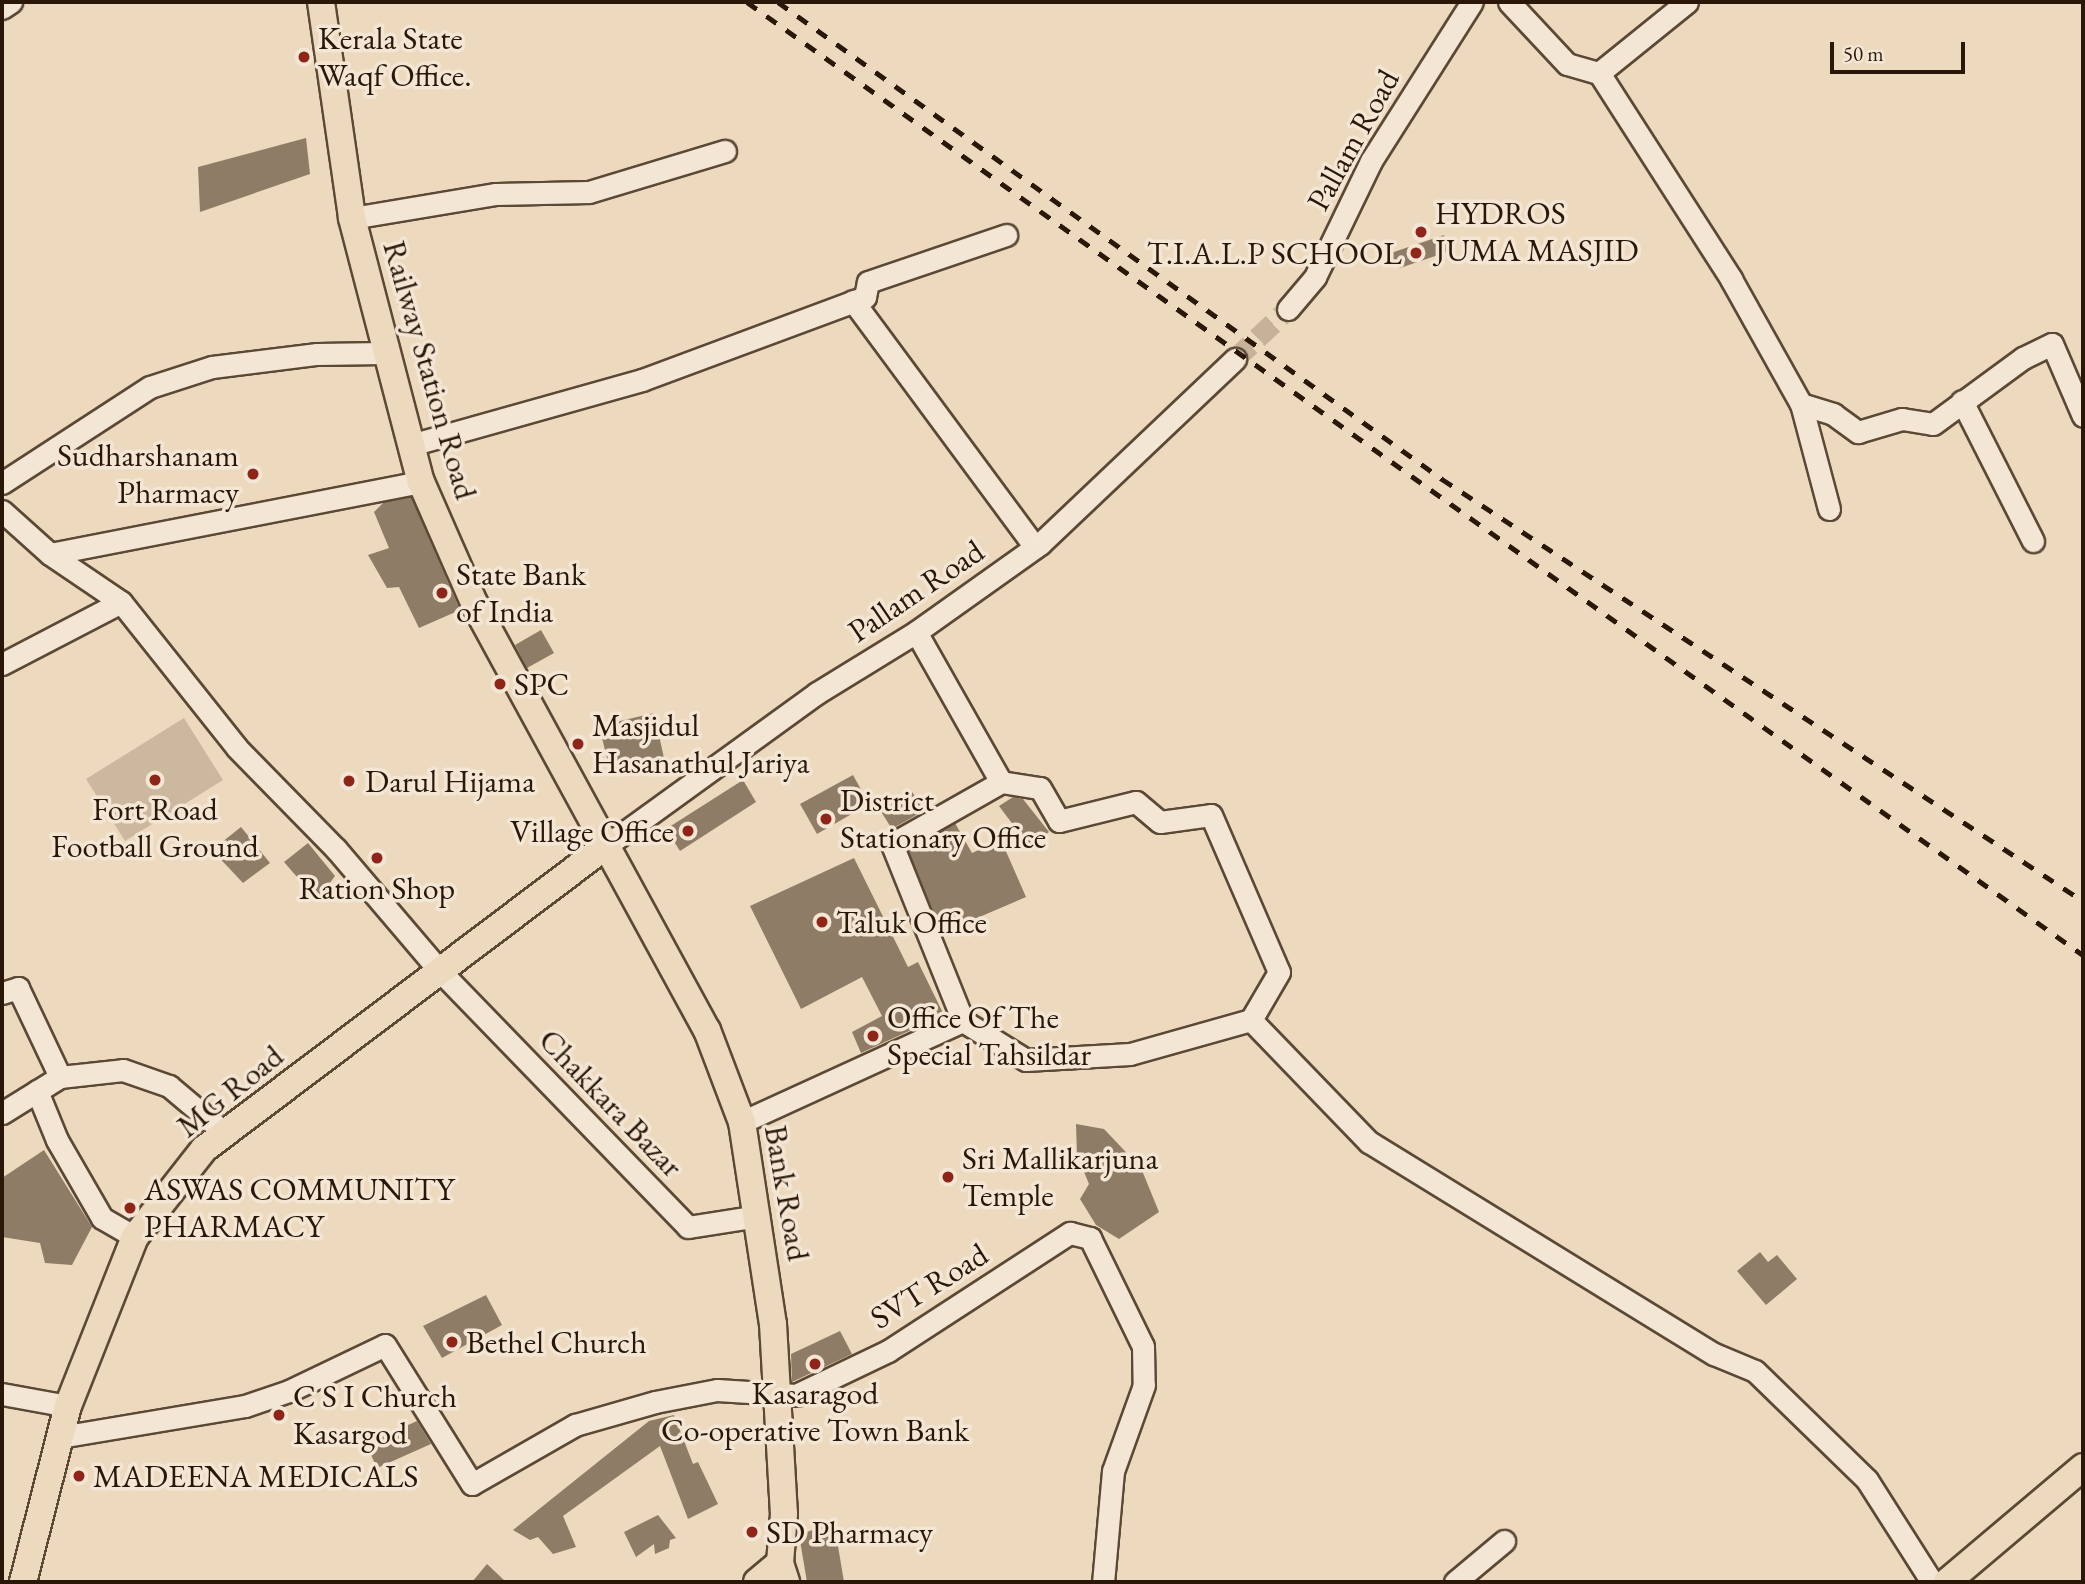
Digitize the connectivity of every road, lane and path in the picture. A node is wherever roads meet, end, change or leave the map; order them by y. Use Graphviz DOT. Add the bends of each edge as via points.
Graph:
graph roads {
  1 [pos="11,2"];
  2 [pos="321,2"];
  3 [pos="1472,2"];
  4 [pos="1509,2"];
  5 [pos="1688,2"];
  6 [pos="2,8"];
  7 [pos="1599,73"];
  8 [pos="724,151"];
  9 [pos="352,218"];
  10 [pos="1006,235"];
  11 [pos="853,301"];
  12 [pos="1288,309"];
  13 [pos="384,353"];
  14 [pos="1235,359"];
  15 [pos="1962,401"];
  16 [pos="1801,404"];
  17 [pos="2083,416"];
  18 [pos="414,444"];
  19 [pos="421,482"];
  20 [pos="2,483"];
  21 [pos="1829,509"];
  22 [pos="2,511"];
  23 [pos="2033,541"];
  24 [pos="1035,547"];
  25 [pos="50,554"];
  26 [pos="121,602"];
  27 [pos="916,632"];
  28 [pos="2,664"];
  29 [pos="1001,782"];
  30 [pos="607,845"];
  31 [pos="440,971"];
  32 [pos="2,993"];
  33 [pos="1251,1020"];
  34 [pos="963,1021"];
  35 [pos="60,1077"];
  36 [pos="37,1091"];
  37 [pos="2,1113"];
  38 [pos="742,1122"];
  39 [pos="225,1133"];
  40 [pos="758,1216"];
  41 [pos="135,1237"];
  42 [pos="2,1394"];
  43 [pos="774,1395"];
  44 [pos="68,1406"];
  45 [pos="60,1437"];
  46 [pos="2083,1467"];
  47 [pos="1504,1541"];
  48 [pos="783,1573"];
  49 [pos="23,1582"];
  50 [pos="757,1582"];
  51 [pos="1103,1582"];
  52 [pos="1455,1582"];
  53 [pos="1932,1582"];
  54 [pos="1947,1582"];
  1 -- 6 [label="street"];
  2 -- 9 [label="main road, Railway Station Road"];
  3 -- 12 [label="street, Pallam Road" via="1371,161 1315,276"];
  4 -- 7 [label="street" via="1567,64"];
  5 -- 7 [label="street"];
  7 -- 16 [label="street" via="1731,279"];
  8 -- 9 [label="street" via="589,191 496,194"];
  9 -- 13 [label="main road, Railway Station Road"];
  10 -- 11 [label="street" via="868,282 864,297"];
  11 -- 18 [label="street" via="642,380"];
  11 -- 24 [label="street"];
  13 -- 18 [label="main road, Railway Station Road"];
  13 -- 20 [label="street" via="317,354 212,367 150,387"];
  14 -- 24 [label="street, Pallam Road"];
  15 -- 16 [label="street" via="1933,424 1902,419 1858,432 1833,414"];
  15 -- 17 [label="street" via="2023,358 2053,344"];
  15 -- 23 [label="street"];
  16 -- 21 [label="street"];
  18 -- 19 [label="main road, Railway Station Road"];
  19 -- 25 [label="street"];
  19 -- 30 [label="main road, Railway Station Road" via="475,605"];
  22 -- 25 [label="street"];
  24 -- 27 [label="street, Pallam Road"];
  25 -- 26 [label="street"];
  26 -- 28 [label="street"];
  26 -- 31 [label="street" via="237,748 336,849"];
  27 -- 29 [label="street"];
  27 -- 30 [label="street, Pallam Road" via="817,693"];
  29 -- 33 [label="street" via="1041,788 1059,821 1136,802 1160,822 1211,814 1279,972"];
  29 -- 34 [label="street" via="892,844"];
  30 -- 31 [label="main road, MG Road"];
  30 -- 38 [label="main road, Bank Road" via="707,1030"];
  31 -- 39 [label="main road, MG Road"];
  31 -- 40 [label="street, Chakkara Bazar" via="688,1227"];
  32 -- 35 [label="street" via="18,988"];
  33 -- 34 [label="street" via="1130,1054 1026,1060"];
  33 -- 53 [label="street" via="1369,1142 1714,1354 1755,1371 1867,1480"];
  34 -- 38 [label="street"];
  35 -- 36 [label="street"];
  35 -- 39 [label="street" via="123,1070 169,1086"];
  36 -- 37 [label="street"];
  36 -- 41 [label="street" via="57,1140 102,1218"];
  38 -- 40 [label="main road, Bank Road"];
  39 -- 41 [label="main road, MG Road" via="204,1149"];
  40 -- 43 [label="main road, Bank Road" via="773,1324"];
  41 -- 44 [label="main road, MG Road"];
  42 -- 44 [label="street"];
  43 -- 45 [label="street, SVT Road" via="717,1390 602,1417 575,1425 472,1484 385,1346 245,1406"];
  43 -- 48 [label="main road, Bank Road" via="784,1514"];
  43 -- 51 [label="street, SVT Road" via="796,1395 888,1351 1070,1233 1090,1238 1143,1346 1144,1385 1113,1471"];
  44 -- 45 [label="main road, MG Road"];
  45 -- 49 [label="main road, MG Road"];
  46 -- 54 [label="main road"];
  47 -- 52 [label="street"];
  48 -- 50 [label="main road"];
}
